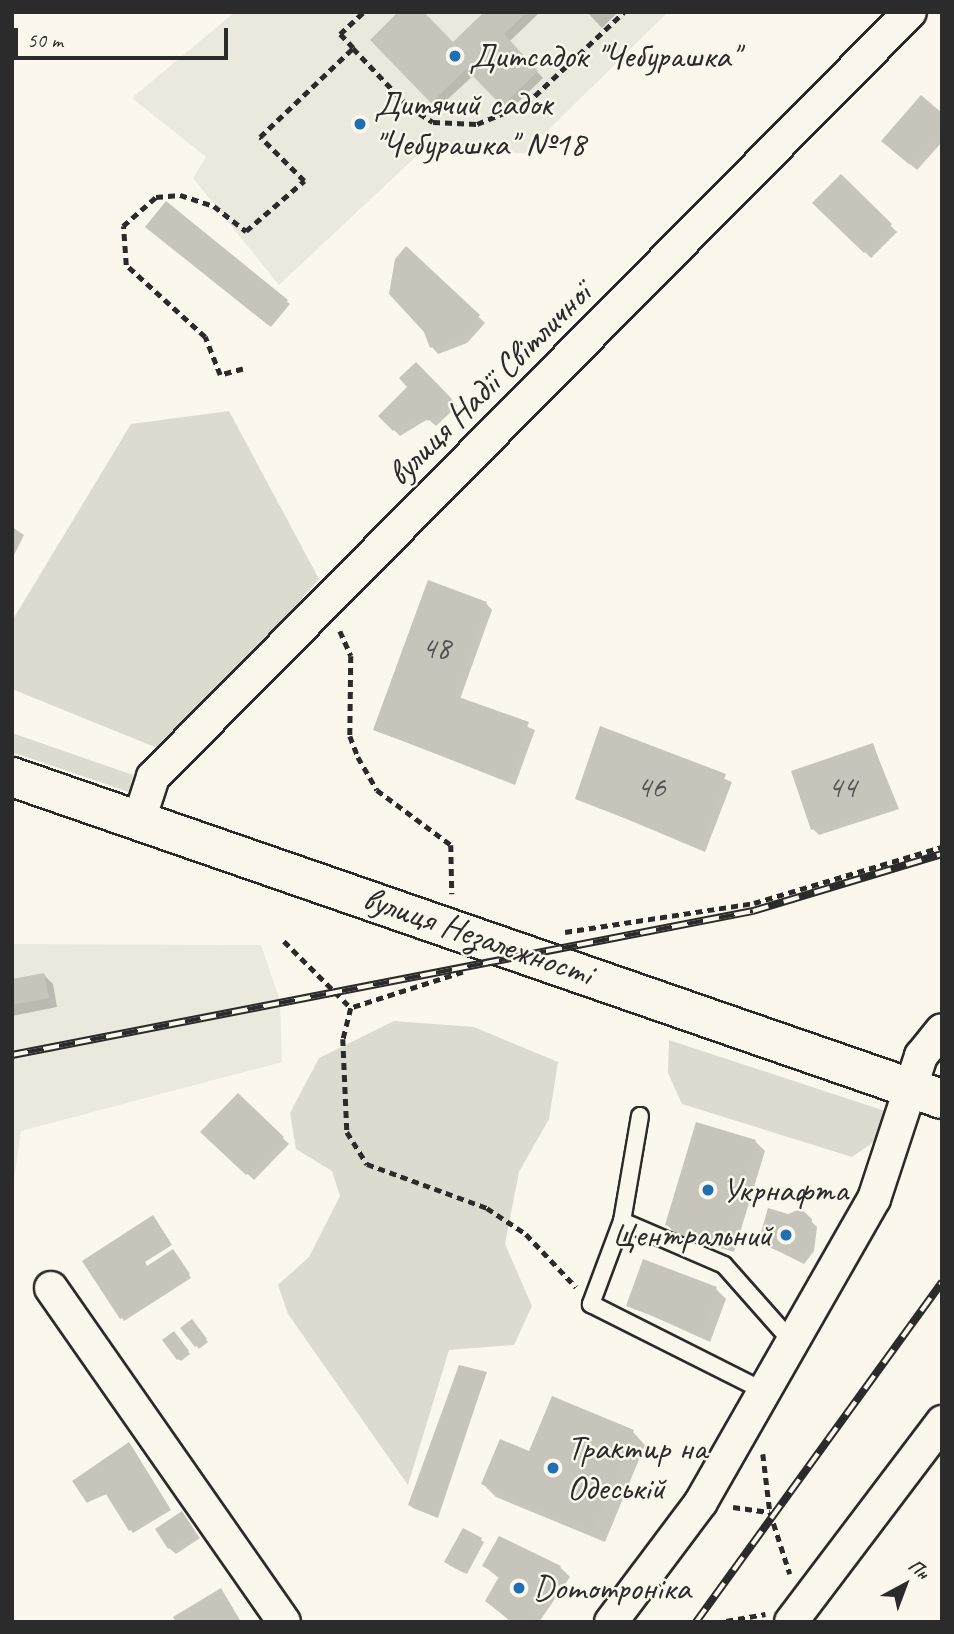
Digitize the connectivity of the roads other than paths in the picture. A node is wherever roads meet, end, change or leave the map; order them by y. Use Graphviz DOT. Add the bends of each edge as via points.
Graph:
graph roads {
  1 [pos="910,12"];
  2 [pos="12,777"];
  3 [pos="139,820"];
  4 [pos="942,1030"];
  5 [pos="926,1094"];
  6 [pos="640,1116"];
  7 [pos="622,1221"];
  8 [pos="51,1287"];
  9 [pos="793,1343"];
  10 [pos="761,1400"];
  11 [pos="942,1422"];
  12 [pos="796,1615"];
  13 [pos="284,1622"];
  14 [pos="611,1622"];
  1 -- 3 [label="street, вулиця Надії Світличної" via="153,777"];
  2 -- 3 [label="main road, вулиця Незалежності"];
  3 -- 5 [label="main road, вулиця Незалежності"];
  4 -- 5 [label="street" via="921,1056"];
  5 -- 9 [label="street" via="874,1199"];
  6 -- 7 [label="lane"];
  7 -- 9 [label="lane" via="724,1265"];
  7 -- 10 [label="lane" via="591,1304"];
  8 -- 13 [label="street"];
  9 -- 10 [label="street"];
  10 -- 14 [label="street" via="701,1502"];
  11 -- 12 [label="street"];
}
